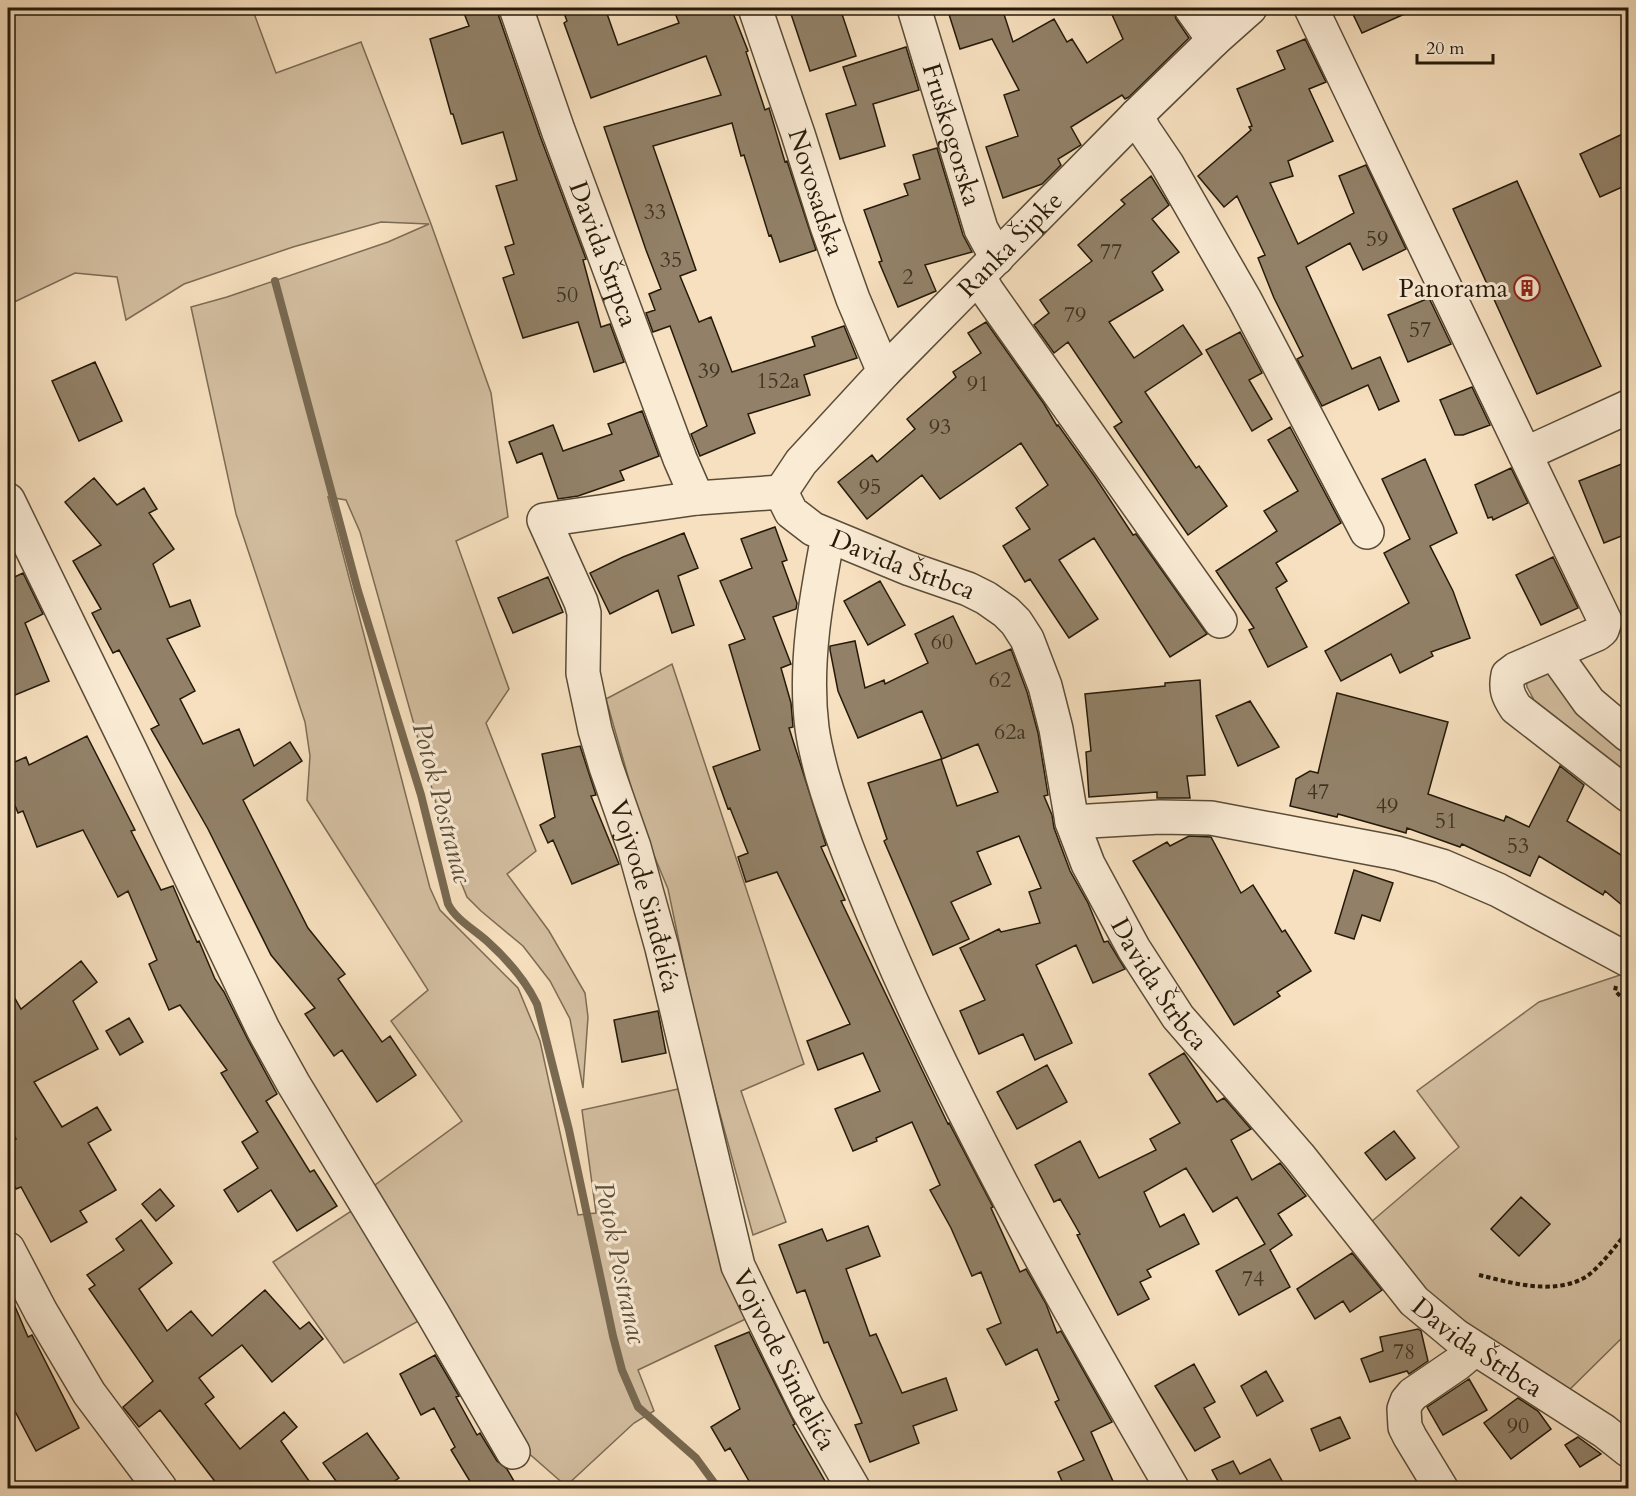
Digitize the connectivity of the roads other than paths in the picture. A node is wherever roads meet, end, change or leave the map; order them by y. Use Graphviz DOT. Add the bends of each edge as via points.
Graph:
graph roads {
  1 [pos="516,8"];
  2 [pos="755,8"];
  3 [pos="914,8"];
  4 [pos="1191,8"];
  5 [pos="1250,8"];
  6 [pos="1311,8"];
  7 [pos="1214,40"];
  8 [pos="1137,115"];
  9 [pos="988,267"];
  10 [pos="884,372"];
  11 [pos="1629,407"];
  12 [pos="1525,454"];
  13 [pos="781,492"];
  14 [pos="697,498"];
  15 [pos="8,500"];
  16 [pos="1367,532"];
  17 [pos="828,536"];
  18 [pos="1616,608"];
  19 [pos="1220,621"];
  20 [pos="1554,653"];
  21 [pos="1629,735"];
  22 [pos="1629,795"];
  23 [pos="1072,822"];
  24 [pos="1629,960"];
  25 [pos="8,1249"];
  26 [pos="1475,1349"];
  27 [pos="1629,1450"];
  28 [pos="513,1452"];
  29 [pos="160,1488"];
  30 [pos="853,1488"];
  31 [pos="1172,1488"];
  32 [pos="1441,1488"];
  1 -- 14 [label="street, Davida Štrpca"];
  2 -- 10 [label="street, Novosadska" via="834,247"];
  3 -- 9 [label="street, Fruškogorska" via="981,229"];
  4 -- 7 [label="street"];
  5 -- 7 [label="street, Ranka Šipke"];
  6 -- 12 [label="street"];
  7 -- 8 [label="street, Ranka Šipke"];
  8 -- 9 [label="street, Ranka Šipke"];
  8 -- 16 [label="street" via="1245,300"];
  9 -- 10 [label="street, Ranka Šipke"];
  9 -- 19 [label="street, Fruškogorska" via="987,291"];
  10 -- 13 [label="street, Ranka Šipke" via="801,462"];
  11 -- 12 [label="street"];
  12 -- 18 [label="street"];
  13 -- 14 [label="street, Vojvode Sinđelića"];
  13 -- 17 [label="street, Davida Štrbca" via="791,512"];
  14 -- 30 [label="street, Vojvode Sinđelića" via="544,520 584,613 583,673 591,710 662,948 738,1266 807,1408"];
  15 -- 28 [label="street" via="262,1029"];
  17 -- 23 [label="street, Davida Štrbca" via="968,589 1016,622 1027,639 1049,702"];
  17 -- 31 [label="street" via="815,606 811,719 818,758 843,837 889,951 998,1178 1063,1300"];
  18 -- 20 [label="street" via="1602,630"];
  20 -- 21 [label="street" via="1589,702"];
  20 -- 22 [label="street" via="1508,675 1507,695 1516,708"];
  23 -- 24 [label="street" via="1160,816 1211,818 1397,853 1443,866 1498,890"];
  23 -- 26 [label="street, Davida Štrbca" via="1088,864 1116,916 1178,1017 1299,1156 1414,1302"];
  25 -- 29 [label="street" via="89,1393"];
  26 -- 27 [label="street, Davida Štrbca"];
  26 -- 32 [label="street" via="1413,1395 1404,1409 1410,1437"];
}
